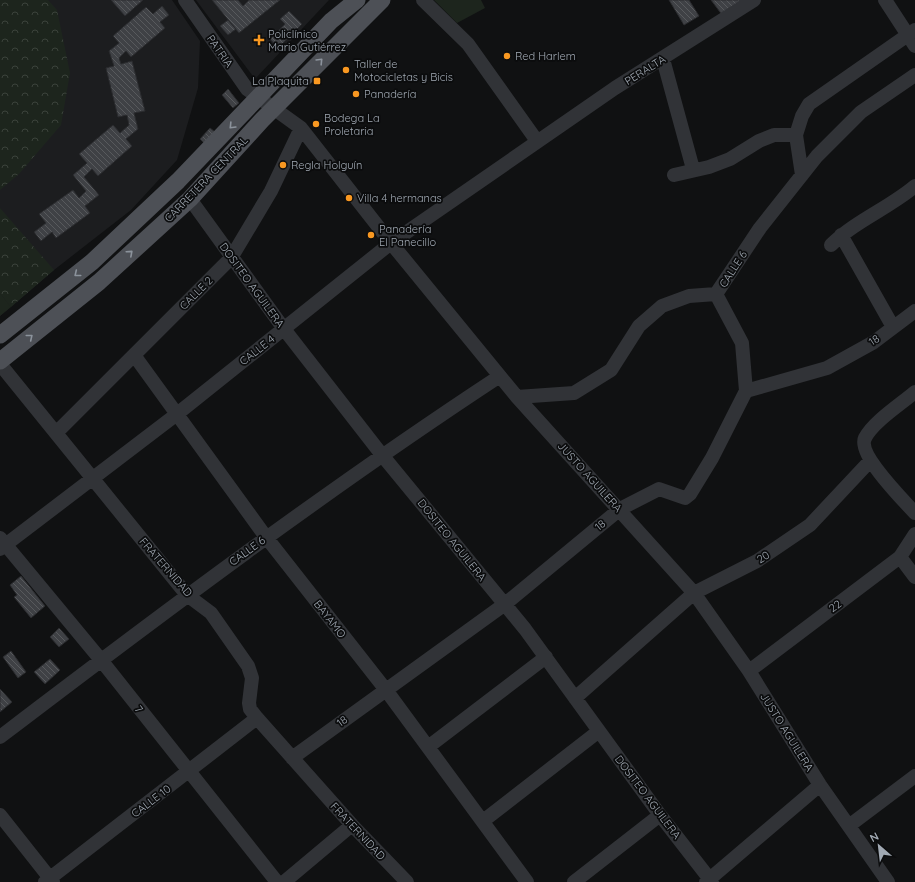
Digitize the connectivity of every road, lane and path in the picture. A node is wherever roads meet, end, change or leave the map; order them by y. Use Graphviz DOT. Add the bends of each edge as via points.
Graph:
graph roads {
  1 [pos="185,0"];
  2 [pos="350,0"];
  3 [pos="357,0"];
  4 [pos="423,0"];
  5 [pos="754,0"];
  6 [pos="885,0"];
  7 [pos="379,2"];
  8 [pos="331,22"];
  9 [pos="913,37"];
  10 [pos="663,59"];
  11 [pos="915,75"];
  12 [pos="259,98"];
  13 [pos="273,109"];
  14 [pos="301,128"];
  15 [pos="796,135"];
  16 [pos="537,141"];
  17 [pos="694,169"];
  18 [pos="674,175"];
  19 [pos="802,175"];
  20 [pos="915,186"];
  21 [pos="190,199"];
  22 [pos="391,243"];
  23 [pos="231,258"];
  24 [pos="716,294"];
  25 [pos="915,311"];
  26 [pos="893,327"];
  27 [pos="284,329"];
  28 [pos="0,335"];
  29 [pos="134,355"];
  30 [pos="0,363"];
  31 [pos="500,376"];
  32 [pos="746,391"];
  33 [pos="915,392"];
  34 [pos="517,397"];
  35 [pos="176,414"];
  36 [pos="56,433"];
  37 [pos="382,455"];
  38 [pos="870,461"];
  39 [pos="91,478"];
  40 [pos="620,509"];
  41 [pos="915,513"];
  42 [pos="915,534"];
  43 [pos="266,537"];
  44 [pos="2,544"];
  45 [pos="900,557"];
  46 [pos="915,577"];
  47 [pos="694,593"];
  48 [pos="187,595"];
  49 [pos="505,604"];
  50 [pos="546,657"];
  51 [pos="100,660"];
  52 [pos="749,671"];
  53 [pos="386,690"];
  54 [pos="576,698"];
  55 [pos="257,718"];
  56 [pos="599,731"];
  57 [pos="0,737"];
  58 [pos="428,747"];
  59 [pos="292,758"];
  60 [pos="188,772"];
  61 [pos="915,776"];
  62 [pos="820,785"];
  63 [pos="0,815"];
  64 [pos="660,815"];
  65 [pos="483,821"];
  66 [pos="352,825"];
  67 [pos="850,825"];
  68 [pos="49,881"];
  69 [pos="709,881"];
  70 [pos="277,882"];
  71 [pos="284,882"];
  72 [pos="407,882"];
  73 [pos="527,882"];
  74 [pos="574,882"];
  75 [pos="888,882"];
  1 -- 12 [label="street, PATRIA" via="247,89"];
  2 -- 8 [label="main road"];
  3 -- 8 [label="main road, CARRETERA CENTRAL"];
  4 -- 16 [label="street" via="468,44"];
  5 -- 10 [label="street, PERALTA"];
  6 -- 9 [label="street"];
  13 -- 7 [label="main road, CARRETERA CENTRAL, one-way"];
  8 -- 12 [label="main road, CARRETERA CENTRAL"];
  9 -- 15 [label="street" via="809,104"];
  10 -- 16 [label="street, PERALTA"];
  10 -- 17 [label="street"];
  11 -- 19 [label="street, CALLE 6" via="861,112 817,156"];
  12 -- 13 [label="street, JUSTO AGUILERA"];
  12 -- 28 [label="main road, CARRETERA CENTRAL, one-way" via="92,262"];
  13 -- 14 [label="street, JUSTO AGUILERA"];
  13 -- 21 [label="main road, CARRETERA CENTRAL"];
  14 -- 22 [label="street, JUSTO AGUILERA"];
  14 -- 23 [label="street, CALLE 2" via="271,191"];
  15 -- 17 [label="street" via="774,135 730,159"];
  15 -- 19 [label="street"];
  16 -- 22 [label="street, CALLE 4"];
  17 -- 18 [label="street"];
  19 -- 24 [label="street, CALLE 6" via="760,228"];
  20 -- 26 [label="street" via="900,199 836,240"];
  21 -- 23 [label="street, DOSITEO AGUILERA"];
  30 -- 21 [label="main road, CARRETERA CENTRAL, one-way" via="98,282"];
  22 -- 27 [label="street, CALLE 4"];
  22 -- 31 [label="street, JUSTO AGUILERA"];
  23 -- 27 [label="street, DOSITEO AGUILERA"];
  23 -- 29 [label="street, CALLE 2"];
  24 -- 32 [label="street" via="742,343"];
  24 -- 34 [label="street, CALLE 6" via="689,296 662,306 639,326 611,370 574,393"];
  25 -- 26 [label="street, 18"];
  26 -- 32 [label="street, 18" via="874,342 827,368"];
  27 -- 35 [label="street, CALLE 4"];
  27 -- 37 [label="street, DOSITEO AGUILERA"];
  29 -- 35 [label="street, BAYAMO"];
  29 -- 36 [label="street, CALLE 2"];
  30 -- 36 [label="street, FRATERNIDAD"];
  31 -- 34 [label="street, JUSTO AGUILERA"];
  31 -- 37 [label="street, CALLE 6"];
  32 -- 40 [label="street, 18" via="712,458 690,494 685,498 659,489"];
  33 -- 38 [label="street" via="864,438"];
  34 -- 40 [label="street, JUSTO AGUILERA"];
  35 -- 39 [label="street, CALLE 4"];
  35 -- 43 [label="street, BAYAMO"];
  36 -- 39 [label="street, FRATERNIDAD"];
  37 -- 43 [label="street, CALLE 6"];
  37 -- 49 [label="street, DOSITEO AGUILERA"];
  38 -- 41 [label="street"];
  38 -- 47 [label="street, 20" via="810,525 757,561"];
  39 -- 44 [label="street, CALLE 4"];
  39 -- 48 [label="street, FRATERNIDAD"];
  40 -- 47 [label="street, JUSTO AGUILERA"];
  40 -- 49 [label="street, 18"];
  42 -- 45 [label="street, 22"];
  43 -- 48 [label="street, CALLE 6"];
  43 -- 53 [label="street, BAYAMO"];
  44 -- 51 [label="street, 7"];
  45 -- 46 [label="street"];
  45 -- 52 [label="street, 22"];
  47 -- 52 [label="street, JUSTO AGUILERA"];
  47 -- 54 [label="street, 20"];
  48 -- 51 [label="street, CALLE 6"];
  48 -- 55 [label="street, FRATERNIDAD" via="211,613 248,666 252,678 250,709"];
  49 -- 50 [label="street, DOSITEO AGUILERA"];
  49 -- 53 [label="street, 18"];
  50 -- 54 [label="street, DOSITEO AGUILERA"];
  50 -- 58 [label="street"];
  51 -- 57 [label="street, CALLE 6"];
  51 -- 60 [label="street, 7"];
  52 -- 62 [label="street, JUSTO AGUILERA"];
  53 -- 58 [label="street, BAYAMO"];
  53 -- 59 [label="street, 18"];
  54 -- 56 [label="street, DOSITEO AGUILERA"];
  55 -- 59 [label="street, FRATERNIDAD"];
  55 -- 60 [label="street, CALLE 10"];
  56 -- 64 [label="street, DOSITEO AGUILERA"];
  56 -- 65 [label="street"];
  58 -- 65 [label="street, BAYAMO"];
  59 -- 66 [label="street, FRATERNIDAD"];
  60 -- 68 [label="street, CALLE 10"];
  60 -- 70 [label="street, 7"];
  61 -- 67 [label="street"];
  62 -- 67 [label="street, JUSTO AGUILERA"];
  62 -- 69 [label="street"];
  63 -- 68 [label="street"];
  64 -- 69 [label="street, DOSITEO AGUILERA"];
  64 -- 74 [label="street"];
  65 -- 73 [label="street, BAYAMO"];
  66 -- 71 [label="street"];
  66 -- 72 [label="street, FRATERNIDAD"];
  67 -- 75 [label="street, JUSTO AGUILERA"];
}
